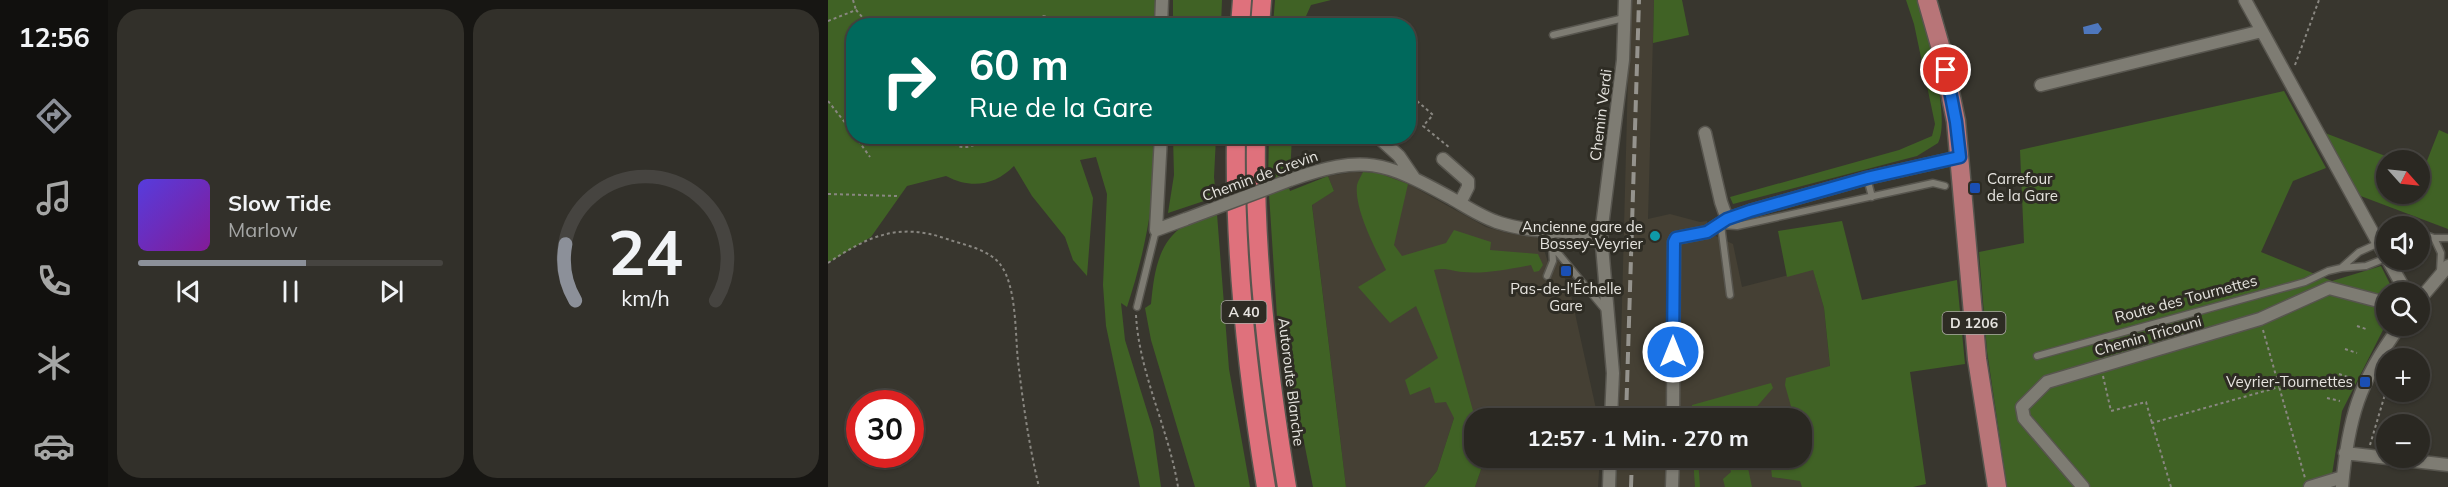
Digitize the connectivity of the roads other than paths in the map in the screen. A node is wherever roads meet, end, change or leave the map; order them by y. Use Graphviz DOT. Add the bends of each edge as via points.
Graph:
graph roads {
  1 [pos="1162,0"];
  2 [pos="1242,0"];
  3 [pos="1262,0"];
  4 [pos="1624,0"];
  5 [pos="1927,0"];
  6 [pos="2245,0"];
  7 [pos="1161,18"];
  8 [pos="1241,18"];
  9 [pos="1261,18"];
  10 [pos="1624,18"];
  11 [pos="2262,31"];
  12 [pos="1553,35"];
  13 [pos="2041,85"];
  14 [pos="1705,133"];
  15 [pos="1161,144"];
  16 [pos="1236,144"];
  17 [pos="1256,144"];
  18 [pos="1386,144"];
  19 [pos="1960,157"];
  20 [pos="1445,161"];
  21 [pos="1867,178"];
  22 [pos="1415,179"];
  23 [pos="1945,186"];
  24 [pos="1872,197"];
  25 [pos="1460,204"];
  26 [pos="1724,222"];
  27 [pos="2376,228"];
  28 [pos="1156,230"];
  29 [pos="1550,230"];
  30 [pos="1601,234"];
  31 [pos="2430,237"];
  32 [pos="2434,238"];
  33 [pos="2448,238"];
  34 [pos="2376,240"];
  35 [pos="1553,247"];
  36 [pos="2376,262"];
  37 [pos="2341,267"];
  38 [pos="2444,269"];
  39 [pos="1547,276"];
  40 [pos="2430,286"];
  41 [pos="1730,295"];
  42 [pos="2376,300"];
  43 [pos="1137,307"];
  44 [pos="1608,314"];
  45 [pos="2393,336"];
  46 [pos="2037,356"];
  47 [pos="1611,408"];
  48 [pos="1673,408"];
  49 [pos="2345,453"];
  50 [pos="2448,465"];
  51 [pos="1610,468"];
  52 [pos="1672,468"];
  53 [pos="2342,482"];
  54 [pos="1266,487"];
  55 [pos="1287,487"];
  56 [pos="1610,487"];
  57 [pos="1672,487"];
  58 [pos="1997,487"];
  59 [pos="2083,487"];
  60 [pos="2308,487"];
  1 -- 7 [label="street"];
  2 -- 8 [label="highway"];
  3 -- 9 [label="highway"];
  4 -- 10 [label="street, Chemin Verdi"];
  5 -- 19 [label="main road, D 1206" via="1950,91"];
  6 -- 11 [label="street"];
  10 -- 12 [label="lane"];
  10 -- 30 [label="street, Chemin Verdi" via="1623,60"];
  11 -- 13 [label="street"];
  11 -- 27 [label="street"];
  14 -- 26 [label="street"];
  15 -- 28 [label="street"];
  16 -- 54 [label="highway, A 40" via="1241,284"];
  17 -- 55 [label="highway, Autoroute Blanche / A 40" via="1261,277"];
  18 -- 22 [label="street"];
  19 -- 21 [label="street"];
  19 -- 58 [label="main road, D 1206" via="1977,359"];
  20 -- 25 [label="street" via="1468,181"];
  21 -- 24 [label="lane"];
  21 -- 26 [label="street"];
  22 -- 25 [label="street, Chemin de Crevin"];
  22 -- 28 [label="street, Chemin de Crevin, bridge" via="1377,165 1326,168"];
  23 -- 24 [label="lane" via="1933,183"];
  24 -- 26 [label="lane" via="1737,226"];
  25 -- 29 [label="street, Chemin de Crevin" via="1500,223"];
  26 -- 41 [label="lane"];
  26 -- 48 [label="street" via="1674,242"];
  28 -- 43 [label="lane"];
  29 -- 30 [label="street, Chemin de Crevin"];
  29 -- 35 [label="lane"];
  30 -- 44 [label="street, Chemin Verdi"];
  31 -- 32 [label="lane"];
  32 -- 33 [label="lane"];
  32 -- 38 [label="lane"];
  34 -- 37 [label="lane, Route des Tournettes"];
  35 -- 39 [label="lane"];
  35 -- 44 [label="lane"];
  36 -- 37 [label="lane, Route des Tournettes"];
  37 -- 46 [label="lane, Route des Tournettes" via="2305,282"];
  38 -- 40 [label="street"];
  42 -- 59 [label="street, Chemin Tricouni" via="2329,288 2260,320 2047,382 2022,407 2024,418"];
  44 -- 47 [label="street, Chemin Verdi"];
  45 -- 49 [label="street" via="2358,399"];
  49 -- 50 [label="street"];
  49 -- 53 [label="street"];
  51 -- 56 [label="street"];
  52 -- 57 [label="street"];
  53 -- 60 [label="street"];
}
